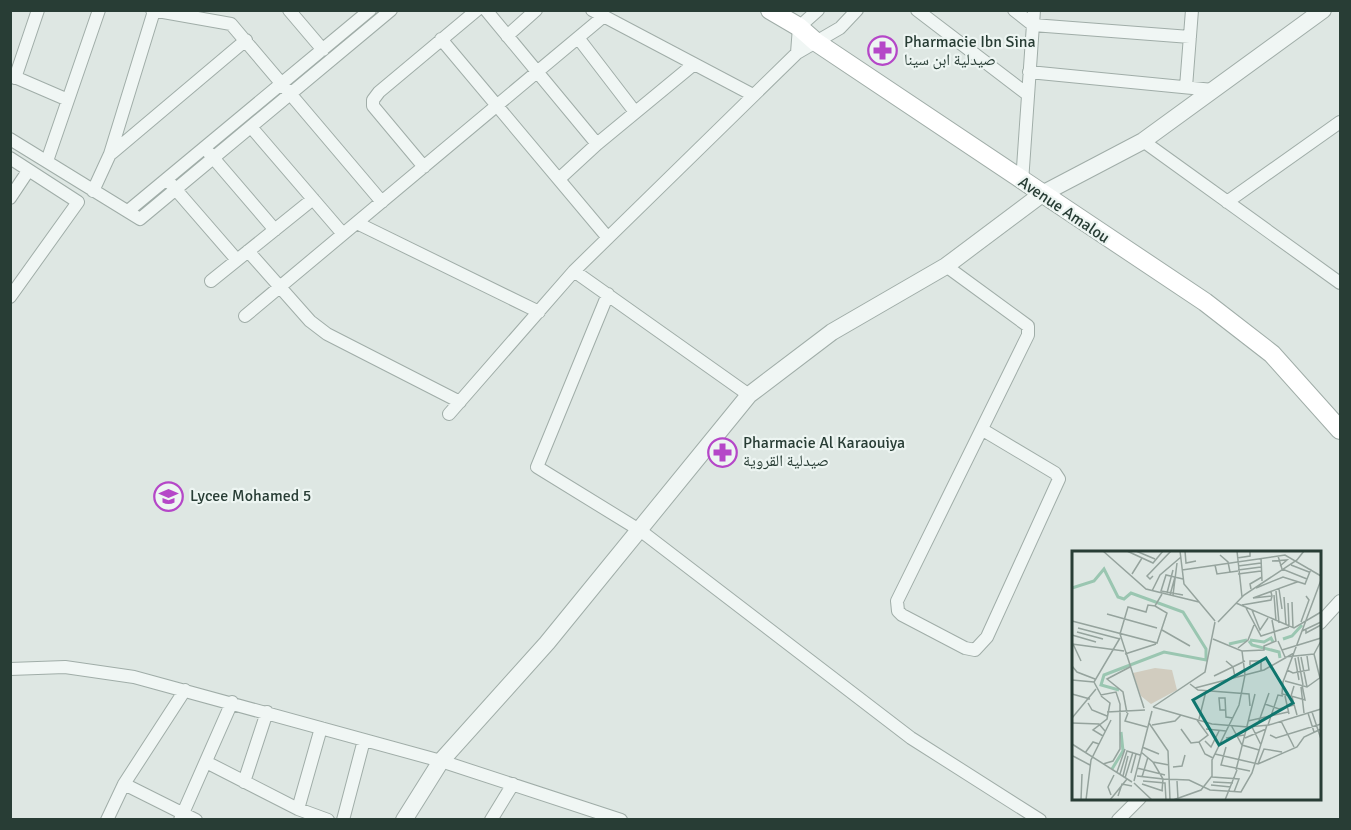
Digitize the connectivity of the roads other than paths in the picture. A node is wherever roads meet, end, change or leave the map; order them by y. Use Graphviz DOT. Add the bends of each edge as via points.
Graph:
graph roads {
  1 [pos="38,10"];
  2 [pos="99,10"];
  3 [pos="289,10"];
  4 [pos="370,10"];
  5 [pos="391,10"];
  6 [pos="477,10"];
  7 [pos="486,10"];
  8 [pos="536,10"];
  9 [pos="770,10"];
  10 [pos="818,10"];
  11 [pos="857,10"];
  12 [pos="917,10"];
  13 [pos="1014,10"];
  14 [pos="1034,10"];
  15 [pos="1192,10"];
  16 [pos="1323,10"];
  17 [pos="153,11"];
  18 [pos="598,13"];
  19 [pos="1033,25"];
  20 [pos="799,27"];
  21 [pos="507,36"];
  22 [pos="1190,37"];
  23 [pos="441,39"];
  24 [pos="579,39"];
  25 [pos="246,40"];
  26 [pos="816,42"];
  27 [pos="323,50"];
  28 [pos="797,53"];
  29 [pos="694,64"];
  30 [pos="1029,72"];
  31 [pos="536,73"];
  32 [pos="13,77"];
  33 [pos="281,84"];
  34 [pos="1186,87"];
  35 [pos="1213,90"];
  36 [pos="1027,94"];
  37 [pos="290,95"];
  38 [pos="753,95"];
  39 [pos="68,100"];
  40 [pos="497,106"];
  41 [pos="635,112"];
  42 [pos="1341,122"];
  43 [pos="251,127"];
  44 [pos="10,139"];
  45 [pos="1143,141"];
  46 [pos="597,144"];
  47 [pos="205,148"];
  48 [pos="110,154"];
  49 [pos="10,158"];
  50 [pos="214,158"];
  51 [pos="47,161"];
  52 [pos="424,167"];
  53 [pos="28,171"];
  54 [pos="167,179"];
  55 [pos="559,179"];
  56 [pos="1022,182"];
  57 [pos="176,189"];
  58 [pos="93,191"];
  59 [pos="1042,194"];
  60 [pos="10,198"];
  61 [pos="313,199"];
  62 [pos="382,202"];
  63 [pos="1227,202"];
  64 [pos="128,211"];
  65 [pos="357,223"];
  66 [pos="275,230"];
  67 [pos="343,234"];
  68 [pos="608,238"];
  69 [pos="248,251"];
  70 [pos="237,260"];
  71 [pos="946,266"];
  72 [pos="574,271"];
  73 [pos="210,281"];
  74 [pos="1341,283"];
  75 [pos="280,288"];
  76 [pos="608,294"];
  77 [pos="10,297"];
  78 [pos="538,312"];
  79 [pos="245,316"];
  80 [pos="749,395"];
  81 [pos="460,402"];
  82 [pos="449,414"];
  83 [pos="983,430"];
  84 [pos="1341,430"];
  85 [pos="640,531"];
  86 [pos="1341,601"];
  87 [pos="1321,622"];
  88 [pos="10,669"];
  89 [pos="185,690"];
  90 [pos="232,702"];
  91 [pos="267,712"];
  92 [pos="321,728"];
  93 [pos="364,740"];
  94 [pos="441,761"];
  95 [pos="206,762"];
  96 [pos="244,782"];
  97 [pos="124,784"];
  98 [pos="513,784"];
  99 [pos="1138,800"];
  100 [pos="298,809"];
  101 [pos="592,815"];
  102 [pos="182,816"];
  103 [pos="107,819"];
  104 [pos="196,819"];
  105 [pos="328,819"];
  106 [pos="344,819"];
  107 [pos="404,819"];
  108 [pos="491,819"];
  109 [pos="621,819"];
  110 [pos="1040,819"];
  111 [pos="1118,819"];
  1 -- 32 [label="street"];
  2 -- 39 [label="street"];
  3 -- 27 [label="street"];
  4 -- 27 [label="street"];
  5 -- 37 [label="street"];
  6 -- 23 [label="street"];
  7 -- 21 [label="street"];
  8 -- 21 [label="street"];
  9 -- 20 [label="main road, Avenue Amalou"];
  10 -- 20 [label="street"];
  11 -- 26 [label="street" via="840,28"];
  12 -- 36 [label="street"];
  13 -- 19 [label="street"];
  14 -- 19 [label="street"];
  15 -- 22 [label="street"];
  16 -- 35 [label="street"];
  17 -- 25 [label="street" via="227,22"];
  17 -- 48 [label="street"];
  18 -- 24 [label="street"];
  18 -- 29 [label="street"];
  19 -- 22 [label="street"];
  19 -- 30 [label="street"];
  20 -- 26 [label="main road, Avenue Amalou"];
  20 -- 28 [label="street"];
  21 -- 31 [label="street"];
  22 -- 34 [label="street"];
  23 -- 40 [label="street"];
  23 -- 52 [label="street" via="373,100 373,106"];
  24 -- 31 [label="street"];
  24 -- 41 [label="street"];
  25 -- 33 [label="street"];
  25 -- 48 [label="street"];
  26 -- 28 [label="street"];
  26 -- 56 [label="main road, Avenue Amalou"];
  27 -- 33 [label="street"];
  28 -- 38 [label="street"];
  29 -- 38 [label="street"];
  29 -- 41 [label="street"];
  30 -- 34 [label="street"];
  30 -- 36 [label="street"];
  31 -- 40 [label="street"];
  31 -- 46 [label="street"];
  32 -- 39 [label="street"];
  33 -- 37 [label="street"];
  33 -- 47 [label="street"];
  34 -- 35 [label="street"];
  35 -- 45 [label="street"];
  36 -- 56 [label="street"];
  37 -- 43 [label="street"];
  37 -- 62 [label="street"];
  38 -- 68 [label="street"];
  39 -- 51 [label="street"];
  40 -- 52 [label="street"];
  40 -- 55 [label="street"];
  41 -- 46 [label="street"];
  42 -- 63 [label="street"];
  43 -- 50 [label="street"];
  43 -- 61 [label="street"];
  44 -- 51 [label="street"];
  45 -- 59 [label="street"];
  45 -- 63 [label="street"];
  46 -- 55 [label="street"];
  47 -- 50 [label="street"];
  47 -- 54 [label="street"];
  48 -- 58 [label="street"];
  49 -- 53 [label="street"];
  50 -- 57 [label="street"];
  50 -- 66 [label="street"];
  51 -- 58 [label="street"];
  52 -- 62 [label="street"];
  53 -- 60 [label="street"];
  53 -- 77 [label="street" via="78,202"];
  54 -- 57 [label="street"];
  54 -- 64 [label="street"];
  55 -- 68 [label="street"];
  56 -- 59 [label="main road, Avenue Amalou"];
  57 -- 64 [label="street" via="140,219"];
  57 -- 70 [label="street"];
  58 -- 64 [label="street"];
  59 -- 71 [label="street"];
  59 -- 84 [label="main road, Avenue Amalou" via="1241,329 1272,354"];
  61 -- 66 [label="street"];
  61 -- 67 [label="street"];
  62 -- 65 [label="street"];
  63 -- 74 [label="street"];
  65 -- 67 [label="street"];
  65 -- 78 [label="street"];
  66 -- 69 [label="street"];
  67 -- 75 [label="street"];
  68 -- 72 [label="street"];
  69 -- 70 [label="street"];
  69 -- 75 [label="street"];
  70 -- 73 [label="street"];
  71 -- 80 [label="street" via="832,332"];
  71 -- 83 [label="street" via="1028,326 1028,335"];
  72 -- 76 [label="street"];
  72 -- 78 [label="street"];
  75 -- 79 [label="street"];
  75 -- 81 [label="street" via="327,334"];
  76 -- 80 [label="street"];
  76 -- 85 [label="street" via="537,467"];
  78 -- 81 [label="street"];
  80 -- 85 [label="street"];
  81 -- 82 [label="street"];
  83 -- 83 [label="street" via="897,606 902,615 975,650 987,638 1059,479"];
  85 -- 94 [label="street"];
  85 -- 110 [label="street" via="911,738"];
  86 -- 87 [label="street"];
  88 -- 89 [label="street" via="65,667 134,677"];
  89 -- 90 [label="street"];
  89 -- 97 [label="street"];
  90 -- 91 [label="street"];
  90 -- 95 [label="street"];
  91 -- 92 [label="street"];
  91 -- 96 [label="street"];
  92 -- 93 [label="street"];
  92 -- 100 [label="street"];
  93 -- 94 [label="street"];
  93 -- 106 [label="street"];
  94 -- 98 [label="street"];
  94 -- 107 [label="street"];
  95 -- 96 [label="street"];
  95 -- 102 [label="street"];
  96 -- 100 [label="street"];
  97 -- 102 [label="street"];
  97 -- 103 [label="street"];
  98 -- 101 [label="street"];
  98 -- 108 [label="street"];
  99 -- 111 [label="street"];
  100 -- 105 [label="street"];
  101 -- 109 [label="street"];
  102 -- 104 [label="street"];
}
